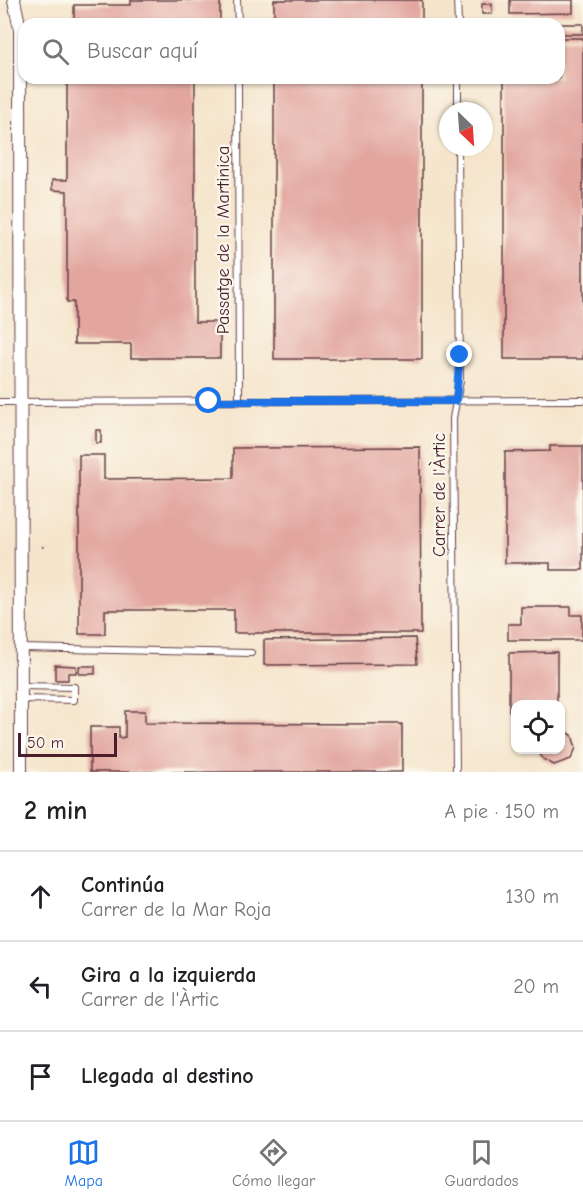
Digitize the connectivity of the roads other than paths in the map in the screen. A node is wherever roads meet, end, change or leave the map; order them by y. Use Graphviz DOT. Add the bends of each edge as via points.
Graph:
graph roads {
  1 [pos="24,0"];
  2 [pos="237,0"];
  3 [pos="457,0"];
  4 [pos="22,18"];
  5 [pos="237,18"];
  6 [pos="458,18"];
  7 [pos="20,84"];
  8 [pos="238,84"];
  9 [pos="458,84"];
  10 [pos="458,102"];
  11 [pos="458,156"];
  12 [pos="583,400"];
  13 [pos="456,401"];
  14 [pos="0,402"];
  15 [pos="21,402"];
  16 [pos="238,402"];
  17 [pos="21,648"];
  18 [pos="251,653"];
  19 [pos="21,686"];
  20 [pos="21,699"];
  21 [pos="21,772"];
  22 [pos="456,772"];
  1 -- 4 [label="street"];
  2 -- 5 [label="lane"];
  3 -- 6 [label="lane"];
  7 -- 15 [label="street"];
  8 -- 16 [label="lane, Passatge de la Martinica"];
  9 -- 10 [label="lane"];
  11 -- 13 [label="lane, Carrer de l'Àrtic" via="460,381"];
  12 -- 13 [label="lane"];
  13 -- 16 [label="lane"];
  13 -- 22 [label="lane, Carrer de l'Àrtic"];
  14 -- 15 [label="lane"];
  15 -- 16 [label="lane"];
  15 -- 17 [label="street"];
  17 -- 18 [label="lane"];
  17 -- 19 [label="street"];
  19 -- 20 [label="street"];
  19 -- 20 [label="lane" via="74,687 74,700"];
  20 -- 21 [label="street"];
}
